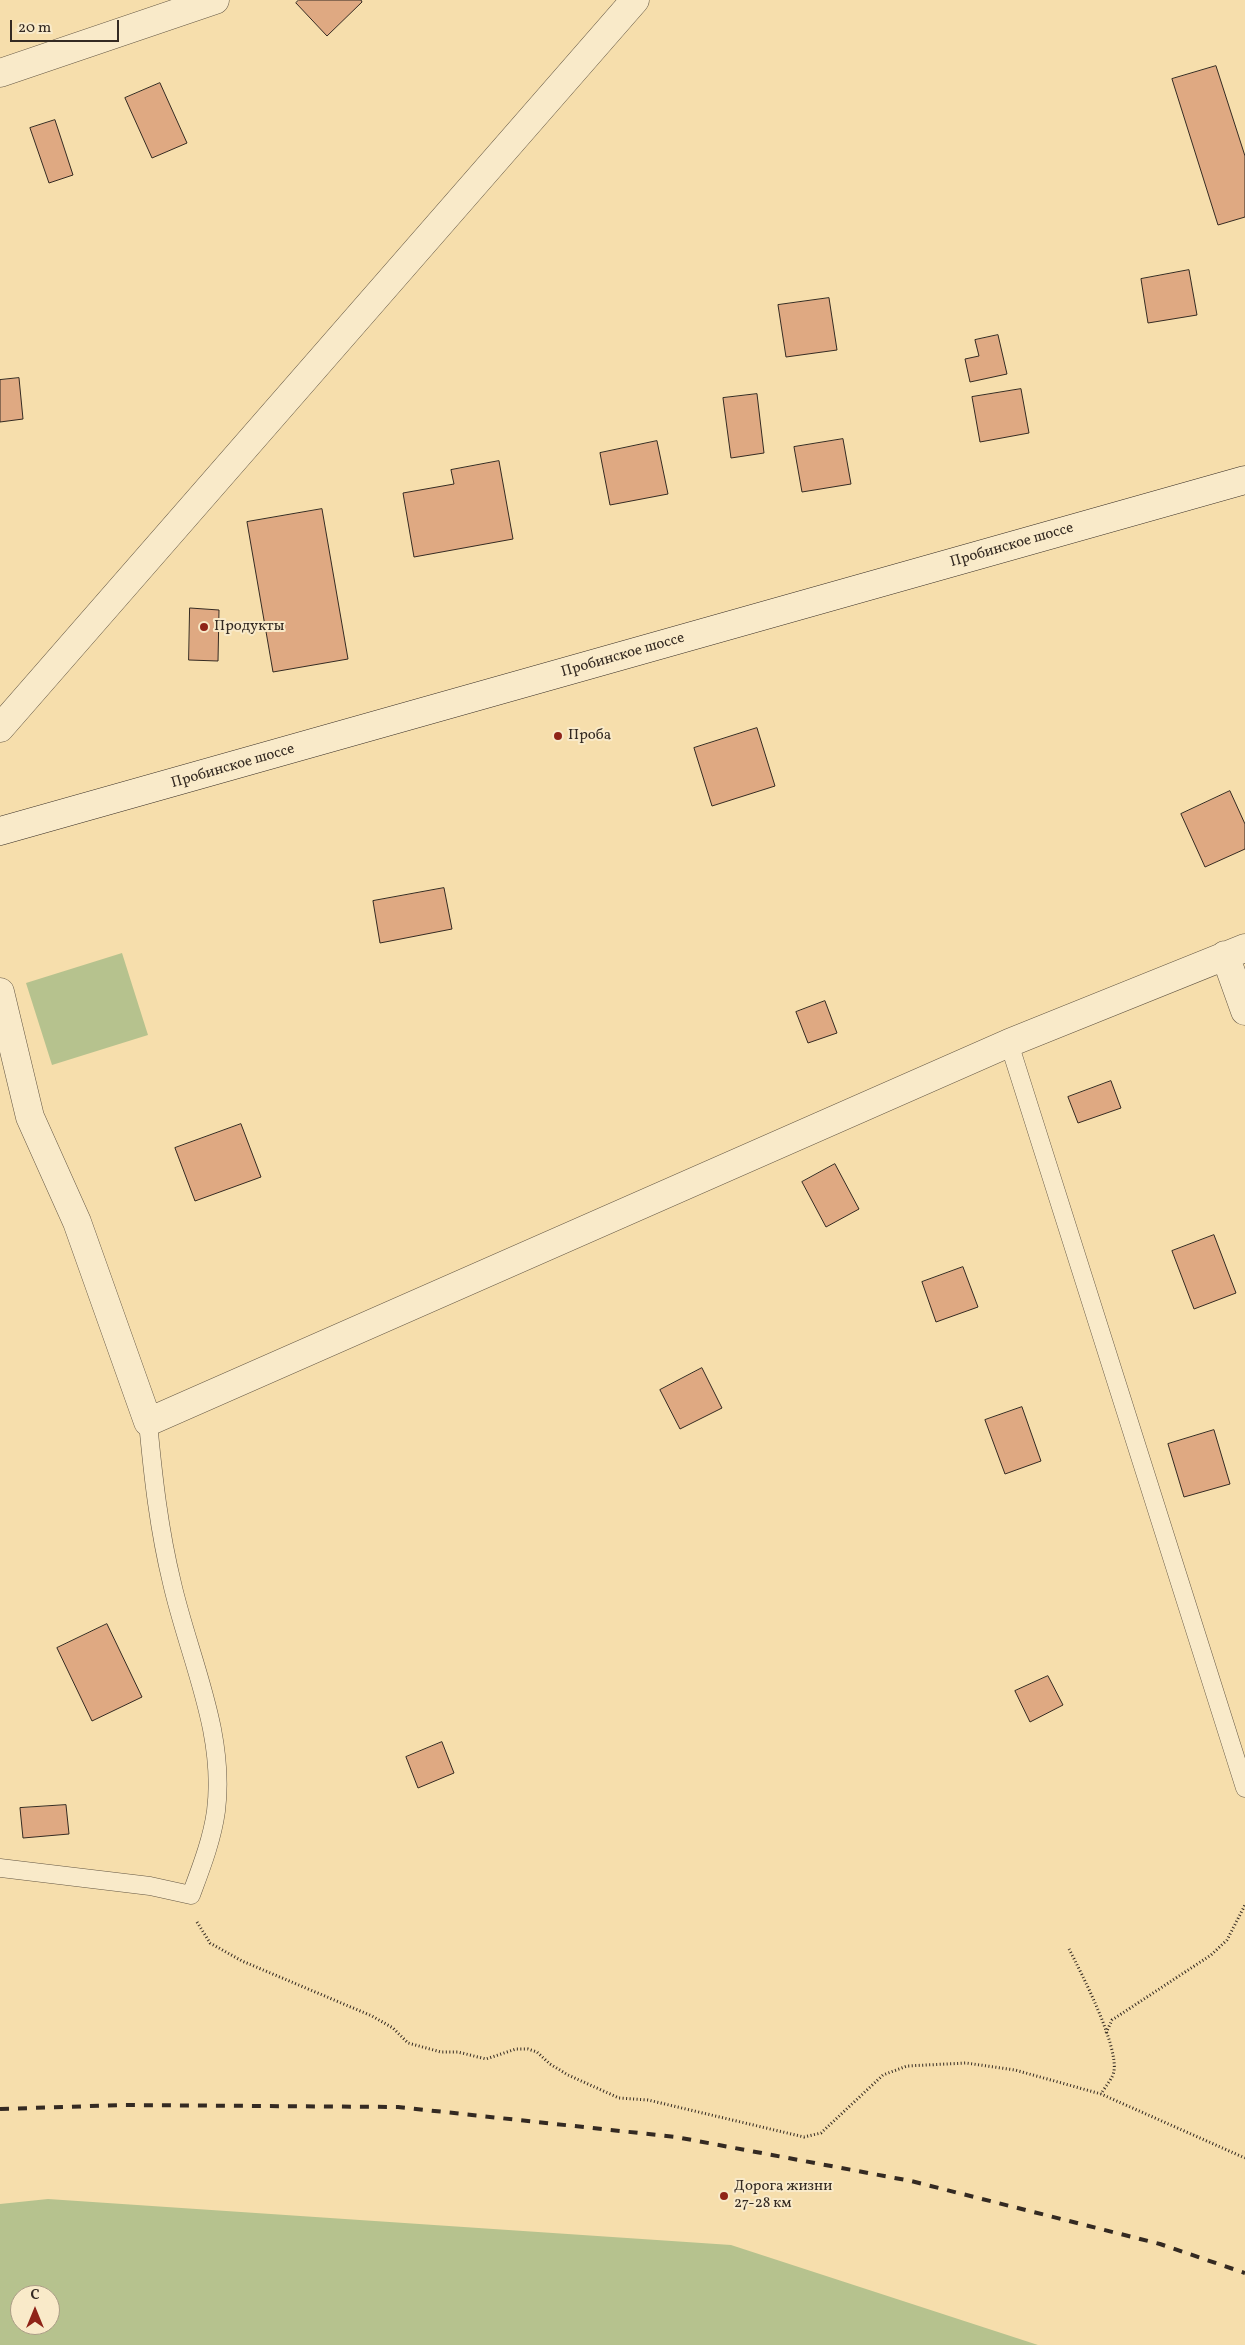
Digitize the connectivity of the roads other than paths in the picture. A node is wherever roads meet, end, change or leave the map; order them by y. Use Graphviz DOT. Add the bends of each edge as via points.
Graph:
graph roads {
  1 [pos="215,0"];
  2 [pos="635,0"];
  3 [pos="0,73"];
  4 [pos="1245,480"];
  5 [pos="0,728"];
  6 [pos="0,832"];
  7 [pos="1235,952"];
  8 [pos="0,992"];
  9 [pos="1245,1011"];
  10 [pos="1009,1043"];
  11 [pos="148,1422"];
  12 [pos="1245,1788"];
  13 [pos="0,1868"];
  1 -- 3 [label="street"];
  2 -- 5 [label="street"];
  4 -- 6 [label="street, Пробинское шоссе"];
  7 -- 9 [label="street"];
  7 -- 10 [label="street"];
  8 -- 11 [label="street" via="30,1117 77,1222"];
  10 -- 11 [label="street"];
  10 -- 12 [label="lane"];
  11 -- 13 [label="lane" via="154,1491 172,1583 212,1725 217,1768 216,1811 207,1852 191,1895 150,1886"];
}
